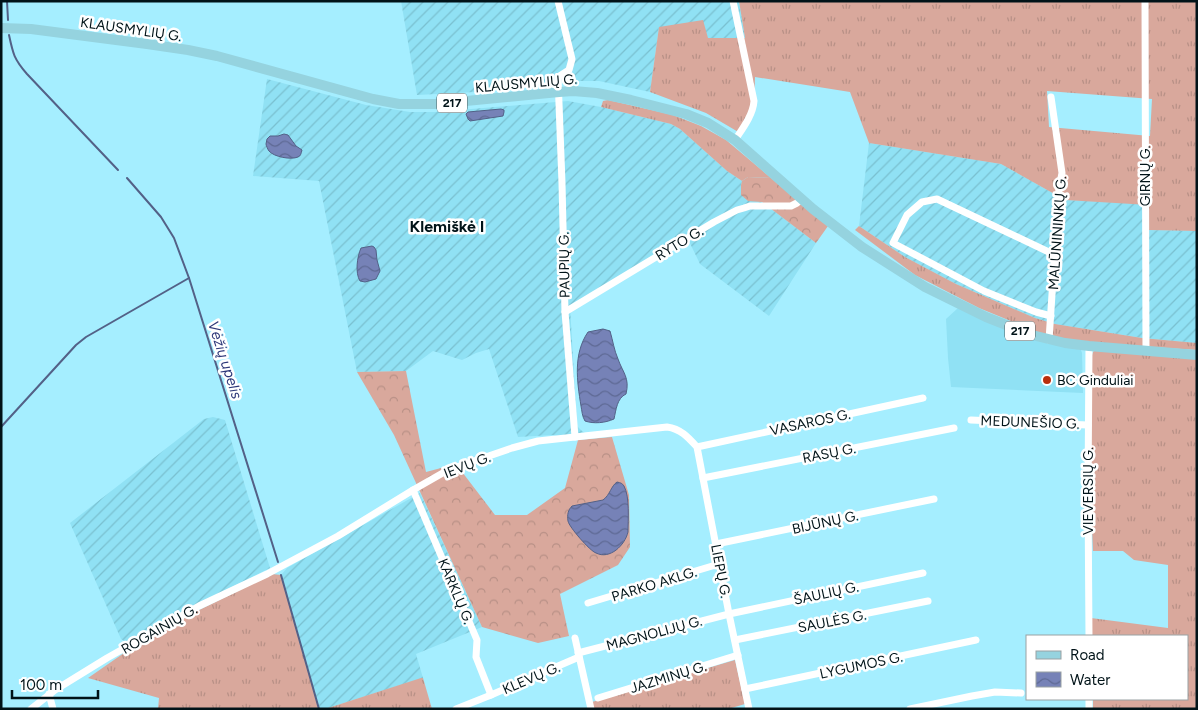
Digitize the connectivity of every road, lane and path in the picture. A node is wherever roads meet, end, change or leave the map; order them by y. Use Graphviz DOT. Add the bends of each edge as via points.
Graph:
graph roads {
  1 [pos="558,1"];
  2 [pos="733,1"];
  3 [pos="1145,1"];
  4 [pos="1,28"];
  5 [pos="559,92"];
  6 [pos="1052,97"];
  7 [pos="735,140"];
  8 [pos="802,199"];
  9 [pos="1055,255"];
  10 [pos="565,312"];
  11 [pos="1051,316"];
  12 [pos="1049,340"];
  13 [pos="1089,346"];
  14 [pos="1146,351"];
  15 [pos="1197,355"];
  16 [pos="924,398"];
  17 [pos="971,420"];
  18 [pos="1088,425"];
  19 [pos="954,428"];
  20 [pos="575,437"];
  21 [pos="697,446"];
  22 [pos="703,478"];
  23 [pos="414,490"];
  24 [pos="934,499"];
  25 [pos="716,544"];
  26 [pos="719,564"];
  27 [pos="923,573"];
  28 [pos="267,574"];
  29 [pos="928,601"];
  30 [pos="588,603"];
  31 [pos="729,614"];
  32 [pos="1089,635"];
  33 [pos="575,638"];
  34 [pos="735,640"];
  35 [pos="976,640"];
  36 [pos="579,655"];
  37 [pos="738,655"];
  38 [pos="745,689"];
  39 [pos="49,694"];
  40 [pos="1021,694"];
  41 [pos="491,695"];
  42 [pos="598,698"];
  43 [pos="30,709"];
  44 [pos="53,709"];
  45 [pos="456,709"];
  46 [pos="591,709"];
  47 [pos="749,709"];
  48 [pos="910,709"];
  1 -- 5 [label="street" via="572,59 569,70 558,77"];
  2 -- 7 [label="street" via="754,101 754,109"];
  3 -- 14 [label="street, GIRNŲ G."];
  4 -- 5 [label="main road, KLAUSMYLIŲ G. / 217" via="188,50 400,104 435,104"];
  5 -- 7 [label="main road, KLAUSMYLIŲ G. / 217" via="598,93 673,110 708,123"];
  5 -- 10 [label="street, PAUPIŲ G."];
  6 -- 9 [label="street, MALŪNININKŲ G." via="1062,173"];
  7 -- 8 [label="main road, KLAUSMYLIŲ G. / 217"];
  8 -- 10 [label="street, RYTO G." via="791,206 750,206 737,210"];
  8 -- 12 [label="main road, KLAUSMYLIŲ G. / 217" via="862,247 925,287 1014,329"];
  9 -- 11 [label="street, MALŪNININKŲ G."];
  9 -- 11 [label="street" via="937,199 922,202 907,215 893,243 984,291"];
  10 -- 20 [label="street, PAUPIŲ G."];
  11 -- 12 [label="street, MALŪNININKŲ G."];
  12 -- 13 [label="main road, 217"];
  13 -- 14 [label="main road, 217"];
  13 -- 18 [label="street, VIEVERSIŲ G."];
  14 -- 15 [label="main road, 217"];
  16 -- 21 [label="street, VASAROS G."];
  17 -- 18 [label="street, MEDUNEŠIO G."];
  18 -- 32 [label="street, VIEVERSIŲ G."];
  19 -- 22 [label="street, RASŲ G."];
  20 -- 21 [label="street, IEVŲ G." via="667,427 680,431"];
  20 -- 23 [label="street, IEVŲ G." via="512,448 448,470"];
  21 -- 22 [label="street, LIEPŲ G."];
  22 -- 25 [label="street, LIEPŲ G."];
  23 -- 28 [label="street, IEVŲ G."];
  23 -- 41 [label="street, KARKLŲ G." via="476,640 476,657"];
  24 -- 25 [label="street, BIJŪNŲ G."];
  25 -- 26 [label="street, LIEPŲ G."];
  26 -- 30 [label="street, PARKO AKLG."];
  26 -- 31 [label="street, LIEPŲ G."];
  27 -- 31 [label="street, ŠAULIŲ G."];
  28 -- 39 [label="street, ROGAINIŲ G." via="199,606"];
  29 -- 34 [label="street, SAULĖS G."];
  31 -- 34 [label="street, LIEPŲ G."];
  31 -- 36 [label="street, MAGNOLIJŲ G."];
  33 -- 36 [label="street"];
  34 -- 37 [label="street, LIEPŲ G."];
  35 -- 38 [label="street, LYGUMOS G."];
  36 -- 41 [label="street, KLEVŲ G."];
  36 -- 46 [label="street"];
  37 -- 38 [label="street, LIEPŲ G."];
  37 -- 42 [label="street, JAZMINŲ G."];
  38 -- 47 [label="street, LIEPŲ G."];
  39 -- 43 [label="street, ROGAINIŲ G."];
  39 -- 44 [label="street"];
  40 -- 48 [label="street" via="995,692"];
  41 -- 45 [label="street, KLEVŲ G."];
}
